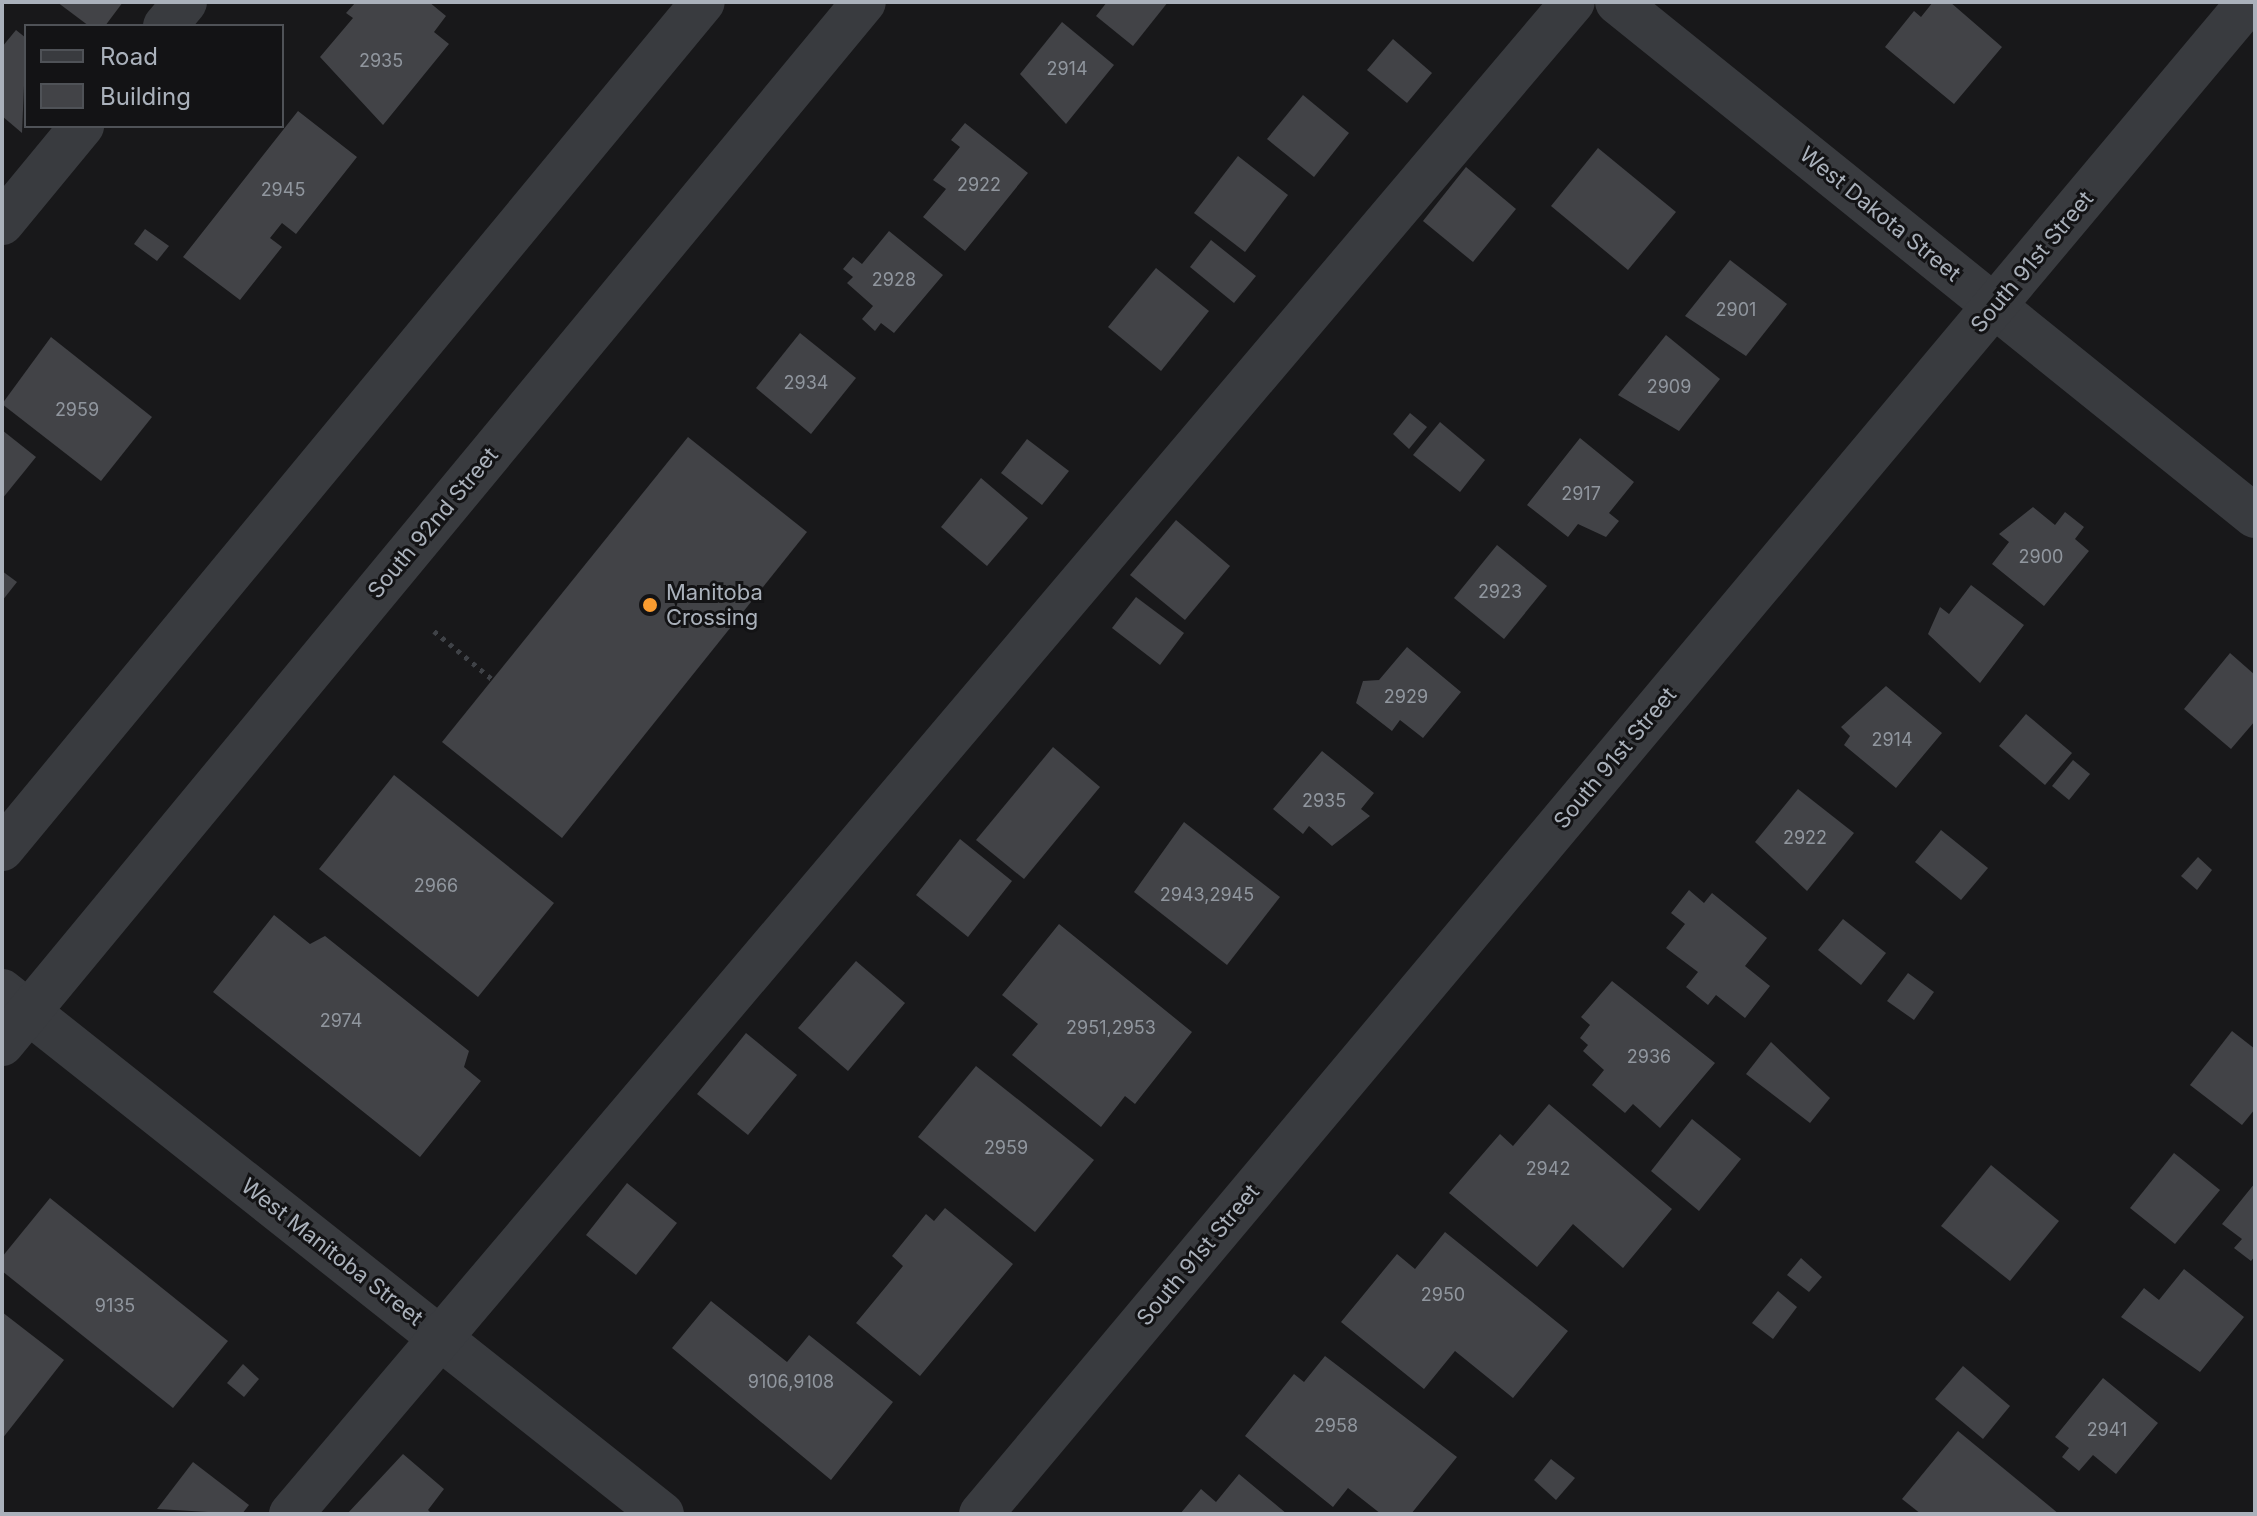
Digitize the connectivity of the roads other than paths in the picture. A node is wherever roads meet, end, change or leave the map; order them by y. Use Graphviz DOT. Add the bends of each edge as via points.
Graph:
graph roads {
  1 [pos="185,2"];
  2 [pos="703,2"];
  3 [pos="864,2"];
  4 [pos="1573,2"];
  5 [pos="1617,2"];
  6 [pos="2249,2"];
  7 [pos="167,24"];
  8 [pos="80,128"];
  9 [pos="2,223"];
  10 [pos="1994,307"];
  11 [pos="2255,516"];
  12 [pos="2,849"];
  13 [pos="11,1016"];
  14 [pos="439,1336"];
  15 [pos="291,1514"];
  16 [pos="662,1514"];
  17 [pos="981,1514"];
  1 -- 7 [label="street"];
  2 -- 12 [label="street"];
  3 -- 13 [label="street, South 92nd Street"];
  4 -- 14 [label="street"];
  5 -- 10 [label="street, West Dakota Street"];
  6 -- 10 [label="street, South 91st Street"];
  8 -- 9 [label="street"];
  10 -- 11 [label="street, West Dakota Street"];
  10 -- 17 [label="street, South 91st Street"];
  13 -- 14 [label="street, West Manitoba Street"];
  14 -- 15 [label="street"];
  14 -- 16 [label="street, West Manitoba Street"];
}
